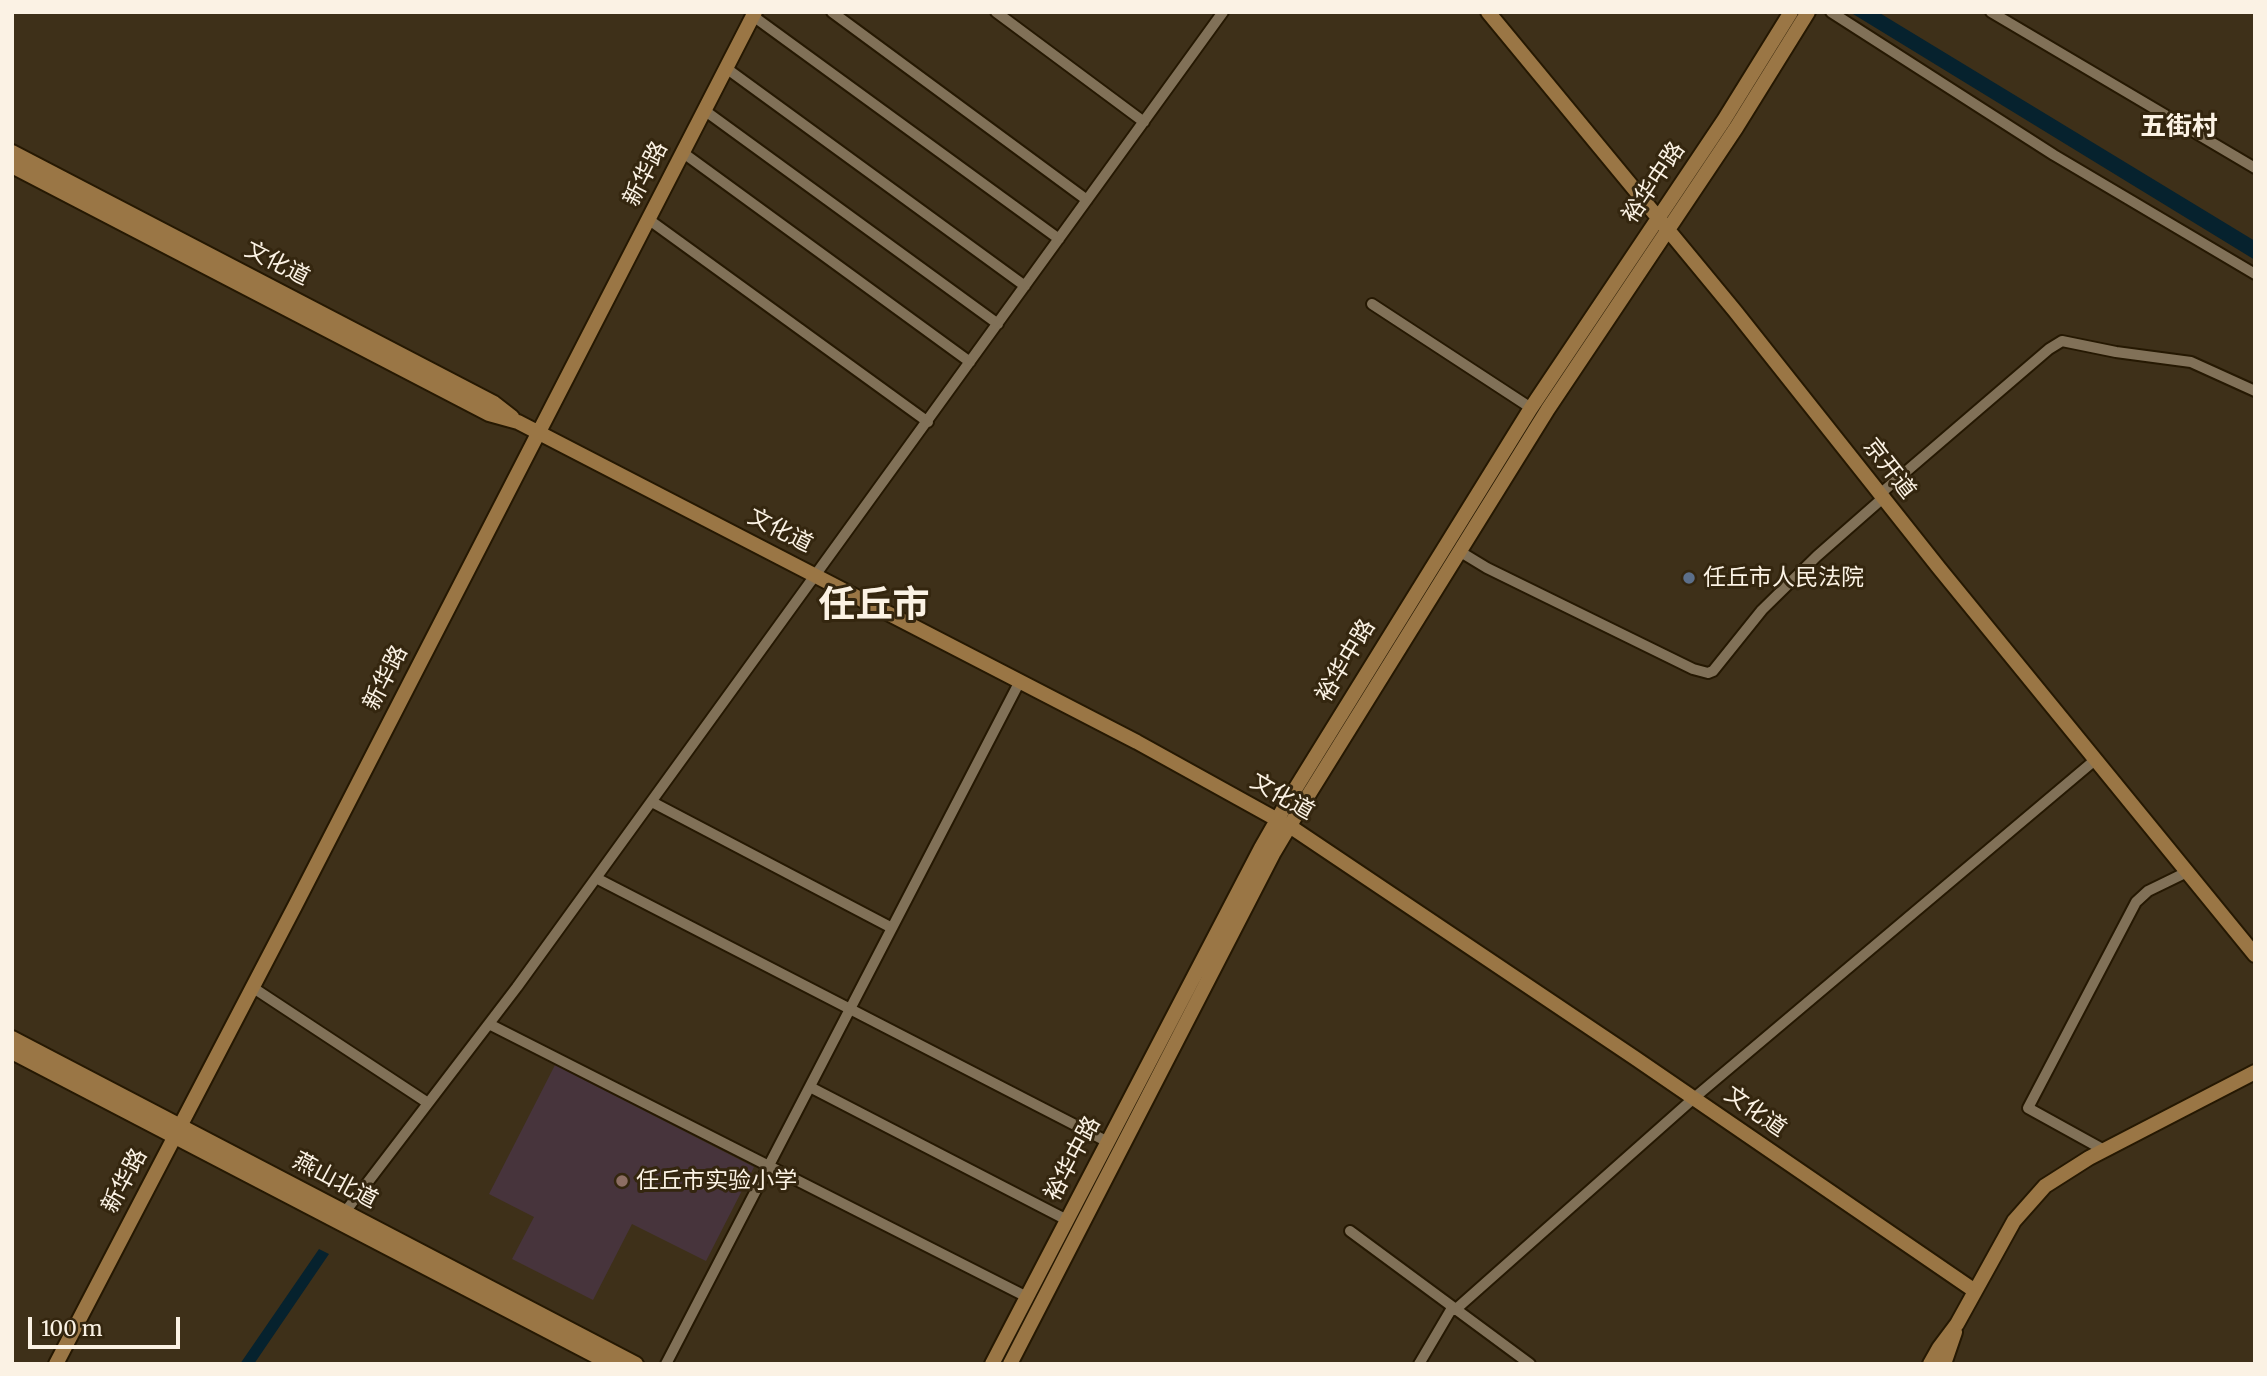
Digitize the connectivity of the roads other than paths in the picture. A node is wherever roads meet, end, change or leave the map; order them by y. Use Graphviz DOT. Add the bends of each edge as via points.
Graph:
graph roads {
  1 [pos="832,12"];
  2 [pos="996,12"];
  3 [pos="1488,12"];
  4 [pos="1791,12"];
  5 [pos="1808,12"];
  6 [pos="1831,12"];
  7 [pos="1991,12"];
  8 [pos="1221,13"];
  9 [pos="753,14"];
  10 [pos="726,68"];
  11 [pos="704,110"];
  12 [pos="1144,122"];
  13 [pos="12,152"];
  14 [pos="682,152"];
  15 [pos="12,166"];
  16 [pos="2255,168"];
  17 [pos="1087,200"];
  18 [pos="1658,218"];
  19 [pos="648,219"];
  20 [pos="1668,230"];
  21 [pos="1059,239"];
  22 [pos="2255,274"];
  23 [pos="1025,286"];
  24 [pos="1372,304"];
  25 [pos="998,324"];
  26 [pos="970,362"];
  27 [pos="2255,391"];
  28 [pos="1531,408"];
  29 [pos="518,422"];
  30 [pos="928,422"];
  31 [pos="538,432"];
  32 [pos="1881,496"];
  33 [pos="1459,551"];
  34 [pos="817,575"];
  35 [pos="1020,681"];
  36 [pos="2095,760"];
  37 [pos="652,802"];
  38 [pos="1283,823"];
  39 [pos="2187,872"];
  40 [pos="596,878"];
  41 [pos="892,928"];
  42 [pos="2255,955"];
  43 [pos="252,987"];
  44 [pos="850,1009"];
  45 [pos="489,1024"];
  46 [pos="12,1038"];
  47 [pos="12,1052"];
  48 [pos="2255,1072"];
  49 [pos="810,1087"];
  50 [pos="1694,1098"];
  51 [pos="428,1102"];
  52 [pos="177,1131"];
  53 [pos="1108,1142"];
  54 [pos="2105,1150"];
  55 [pos="769,1166"];
  56 [pos="345,1212"];
  57 [pos="1067,1220"];
  58 [pos="1350,1231"];
  59 [pos="1975,1291"];
  60 [pos="1027,1297"];
  61 [pos="1454,1309"];
  62 [pos="1957,1324"];
  63 [pos="56,1364"];
  64 [pos="611,1364"];
  65 [pos="636,1364"];
  66 [pos="666,1364"];
  67 [pos="992,1364"];
  68 [pos="1010,1364"];
  69 [pos="1419,1364"];
  70 [pos="1530,1364"];
  71 [pos="1930,1364"];
  72 [pos="1944,1364"];
  1 -- 17 [label="street"];
  2 -- 12 [label="street"];
  3 -- 18 [label="main road, 京开道"];
  4 -- 18 [label="main road, 裕华中路"];
  5 -- 20 [label="main road, 裕华中路"];
  6 -- 22 [label="street"];
  7 -- 16 [label="street"];
  8 -- 12 [label="street"];
  9 -- 10 [label="main road, 新华路"];
  9 -- 21 [label="street"];
  10 -- 11 [label="main road, 新华路"];
  10 -- 23 [label="street"];
  11 -- 14 [label="main road, 新华路"];
  11 -- 25 [label="street"];
  12 -- 17 [label="street"];
  13 -- 29 [label="main road, 文化道" via="494,403"];
  14 -- 19 [label="main road, 新华路"];
  14 -- 26 [label="street"];
  15 -- 29 [label="main road, 文化道" via="489,414"];
  17 -- 21 [label="street"];
  18 -- 20 [label="main road, 京开道"];
  18 -- 28 [label="main road, 裕华中路"];
  19 -- 30 [label="street"];
  19 -- 31 [label="main road, 新华路"];
  20 -- 32 [label="main road, 京开道"];
  20 -- 33 [label="main road, 裕华中路"];
  21 -- 23 [label="street"];
  23 -- 25 [label="street"];
  24 -- 28 [label="street"];
  25 -- 26 [label="street"];
  26 -- 30 [label="street"];
  27 -- 32 [label="street" via="2191,362 2062,341"];
  28 -- 38 [label="main road, 裕华中路" via="1386,640"];
  29 -- 31 [label="main road, 文化道"];
  30 -- 34 [label="street"];
  31 -- 34 [label="main road, 文化道"];
  31 -- 43 [label="main road, 新华路"];
  32 -- 33 [label="street" via="1762,610 1708,673"];
  32 -- 36 [label="main road, 京开道"];
  33 -- 38 [label="main road, 裕华中路"];
  34 -- 35 [label="main road, 文化道"];
  34 -- 37 [label="street"];
  35 -- 38 [label="main road, 文化道"];
  35 -- 41 [label="street"];
  36 -- 39 [label="main road, 京开道"];
  36 -- 50 [label="street"];
  37 -- 40 [label="street"];
  37 -- 41 [label="street"];
  38 -- 50 [label="main road, 文化道"];
  38 -- 53 [label="main road, 裕华中路"];
  38 -- 68 [label="main road, 裕华中路"];
  39 -- 42 [label="main road, 京开道"];
  39 -- 54 [label="street" via="2136,902 2028,1108"];
  40 -- 44 [label="street"];
  40 -- 45 [label="street"];
  41 -- 44 [label="street"];
  43 -- 51 [label="street"];
  43 -- 52 [label="main road, 新华路"];
  44 -- 49 [label="street"];
  44 -- 53 [label="street"];
  45 -- 51 [label="street"];
  45 -- 55 [label="street"];
  46 -- 52 [label="main road, 燕山北道"];
  47 -- 52 [label="main road, 燕山北道"];
  48 -- 54 [label="main road"];
  49 -- 55 [label="street"];
  49 -- 57 [label="street"];
  50 -- 59 [label="main road, 文化道"];
  50 -- 61 [label="street"];
  51 -- 56 [label="street"];
  52 -- 56 [label="main road, 燕山北道"];
  52 -- 63 [label="main road, 新华路"];
  52 -- 64 [label="main road, 燕山北道"];
  53 -- 57 [label="main road, 裕华中路"];
  54 -- 59 [label="main road" via="2060,1174 2021,1211"];
  55 -- 60 [label="street"];
  55 -- 66 [label="street"];
  56 -- 65 [label="main road, 燕山北道"];
  57 -- 60 [label="main road, 裕华中路"];
  58 -- 61 [label="street"];
  59 -- 62 [label="main road"];
  60 -- 67 [label="main road, 裕华中路"];
  61 -- 69 [label="street"];
  61 -- 70 [label="street"];
  62 -- 71 [label="main road"];
  62 -- 72 [label="main road"];
}
